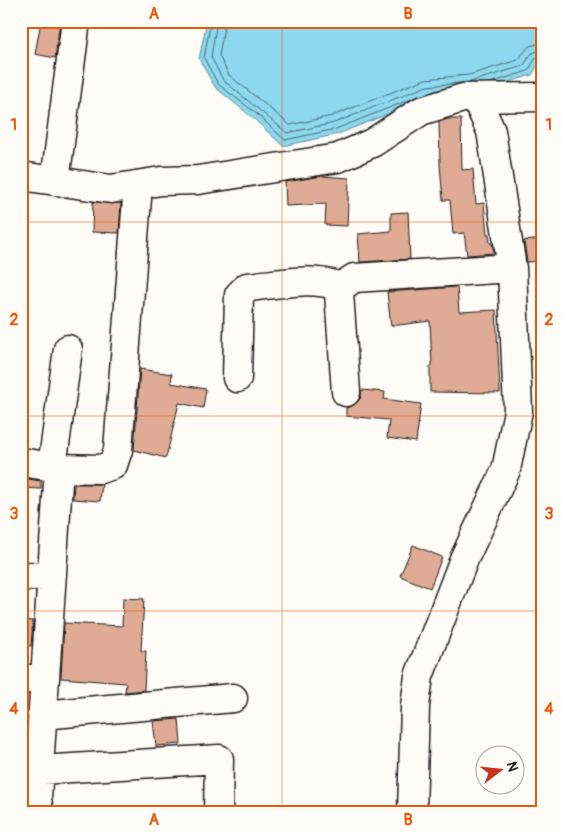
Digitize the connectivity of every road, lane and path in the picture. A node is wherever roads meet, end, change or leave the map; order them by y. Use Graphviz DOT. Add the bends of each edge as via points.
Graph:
graph roads {
  1 [pos="76,21"];
  2 [pos="542,97"];
  3 [pos="476,98"];
  4 [pos="21,176"];
  5 [pos="55,181"];
  6 [pos="138,185"];
  7 [pos="512,268"];
  8 [pos="341,287"];
  9 [pos="68,349"];
  10 [pos="237,378"];
  11 [pos="346,392"];
  12 [pos="21,462"];
  13 [pos="55,468"];
  14 [pos="21,576"];
  15 [pos="51,577"];
  16 [pos="33,679"];
  17 [pos="232,698"];
  18 [pos="42,715"];
  19 [pos="39,770"];
  20 [pos="32,803"];
  21 [pos="218,812"];
  22 [pos="412,812"];
  1 -- 5 [label="street"];
  2 -- 3 [label="street"];
  3 -- 6 [label="street" via="463,98 422,111 372,143 338,158 198,180"];
  3 -- 7 [label="street" via="492,130"];
  4 -- 5 [label="street"];
  5 -- 6 [label="street" via="111,189"];
  6 -- 13 [label="street" via="118,450 114,465 100,469"];
  7 -- 8 [label="street" via="354,278"];
  7 -- 22 [label="street" via="518,411 506,470 464,559 419,676"];
  8 -- 10 [label="street" via="314,281 247,287 240,295"];
  8 -- 11 [label="street"];
  9 -- 13 [label="street"];
  12 -- 13 [label="street"];
  13 -- 15 [label="street"];
  14 -- 15 [label="street"];
  15 -- 16 [label="street"];
  16 -- 18 [label="street"];
  17 -- 18 [label="street"];
  18 -- 19 [label="street"];
  19 -- 20 [label="street"];
  19 -- 21 [label="street" via="219,759"];
}
